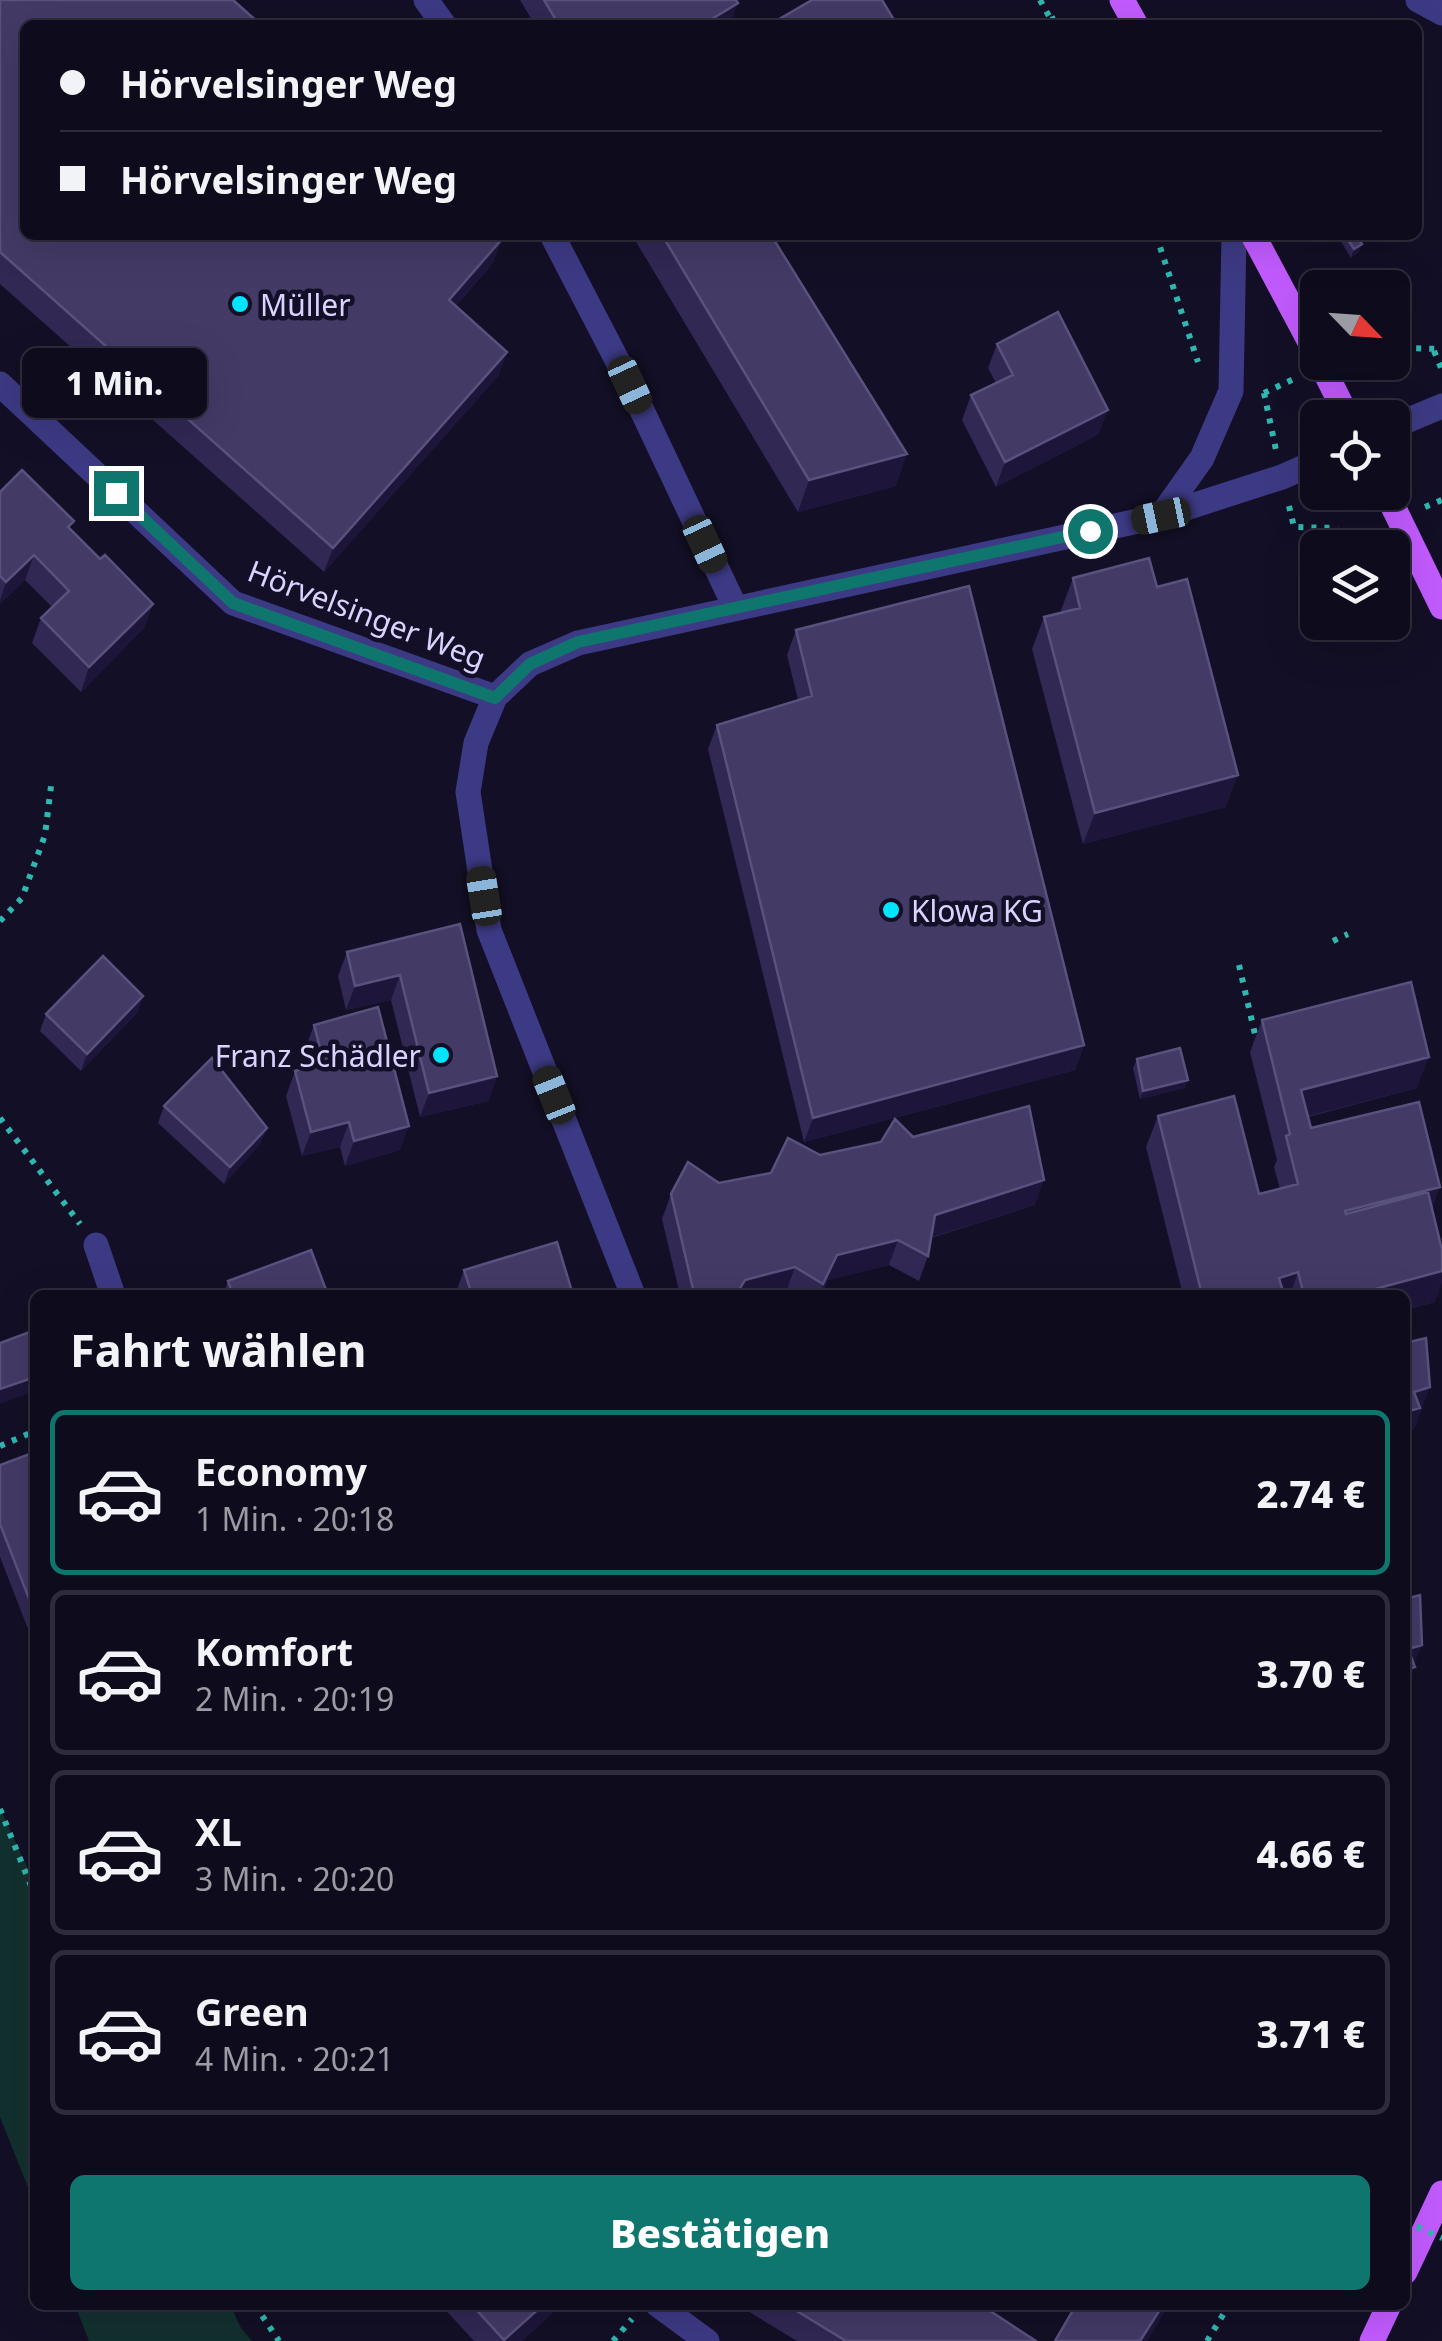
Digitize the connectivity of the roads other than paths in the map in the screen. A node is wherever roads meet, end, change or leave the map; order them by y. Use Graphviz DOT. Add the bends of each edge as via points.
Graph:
graph roads {
  1 [pos="1418,0"];
  2 [pos="1442,13"];
  3 [pos="555,240"];
  4 [pos="1234,240"];
  5 [pos="1256,240"];
  6 [pos="1300,324"];
  7 [pos="0,384"];
  8 [pos="1442,406"];
  9 [pos="1410,419"];
  10 [pos="1300,469"];
  11 [pos="1395,510"];
  12 [pos="1161,516"];
  13 [pos="1442,606"];
  14 [pos="735,607"];
  15 [pos="495,698"];
  16 [pos="96,1245"];
  17 [pos="110,1290"];
  18 [pos="631,1290"];
  19 [pos="1442,2192"];
  20 [pos="1410,2261"];
  21 [pos="665,2310"];
  22 [pos="1387,2310"];
  23 [pos="706,2341"];
  24 [pos="1372,2341"];
  1 -- 2 [label="street"];
  3 -- 14 [label="street"];
  4 -- 12 [label="street" via="1230,391 1202,458"];
  5 -- 6 [label="main road"];
  7 -- 15 [label="street, Hörvelsinger Weg" via="233,603"];
  8 -- 9 [label="street"];
  10 -- 12 [label="street, Hörvelsinger Weg"];
  11 -- 13 [label="main road"];
  12 -- 14 [label="street, Hörvelsinger Weg"];
  14 -- 15 [label="street, Hörvelsinger Weg" via="578,642 530,664"];
  15 -- 18 [label="street, Hörvelsinger Weg" via="476,743 468,792 489,930"];
  16 -- 17 [label="street"];
  19 -- 20 [label="main road"];
  21 -- 23 [label="street"];
  22 -- 24 [label="main road"];
}
